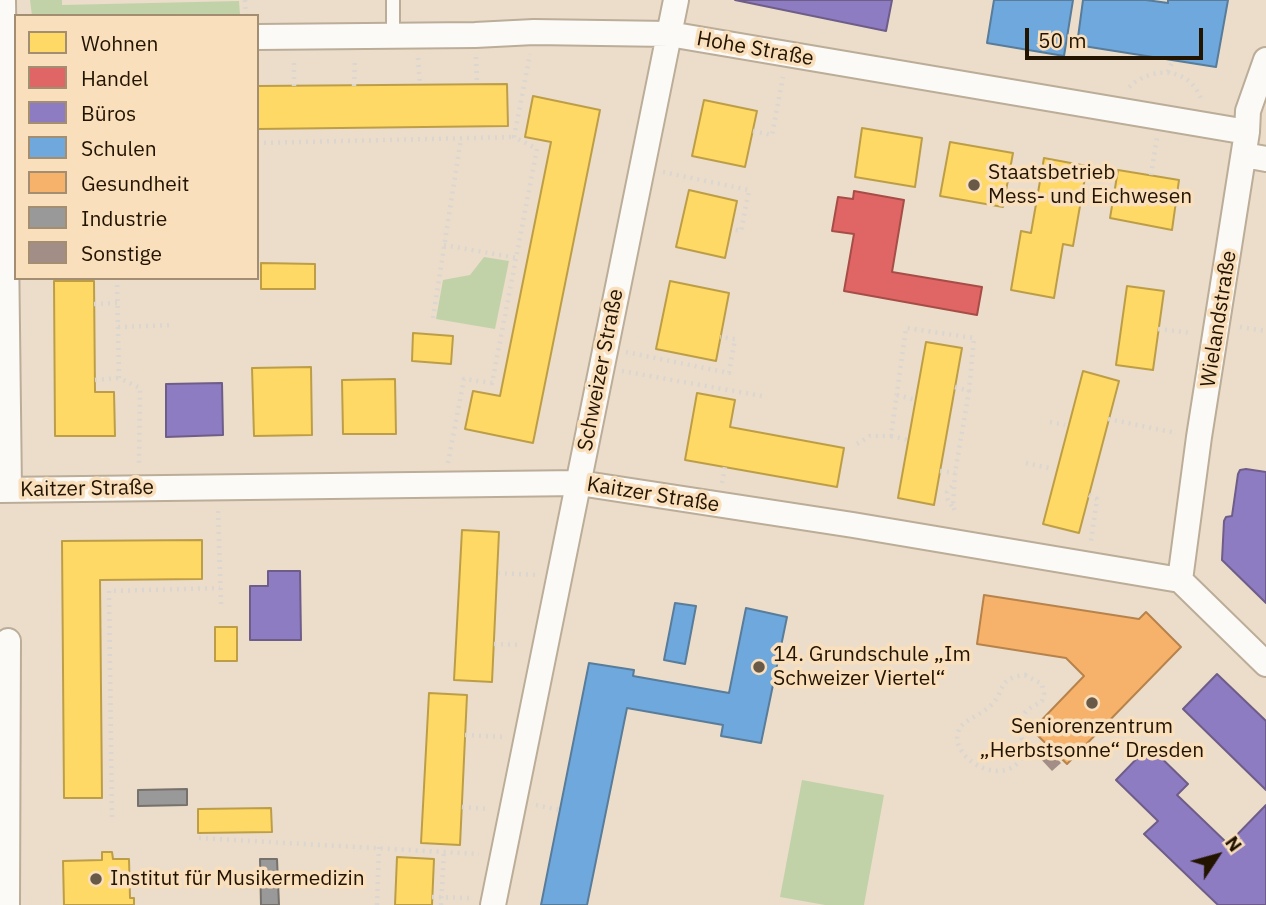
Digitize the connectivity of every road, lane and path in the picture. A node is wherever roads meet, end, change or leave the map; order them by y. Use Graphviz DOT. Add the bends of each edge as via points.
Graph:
graph roads {
  1 [pos="2,0"];
  2 [pos="393,0"];
  3 [pos="676,0"];
  4 [pos="534,32"];
  5 [pos="669,34"];
  6 [pos="393,36"];
  7 [pos="6,37"];
  8 [pos="259,37"];
  9 [pos="787,56"];
  10 [pos="1173,60"];
  11 [pos="1266,60"];
  12 [pos="1168,72"];
  13 [pos="1115,110"];
  14 [pos="1160,117"];
  15 [pos="1204,124"];
  16 [pos="753,131"];
  17 [pos="1254,134"];
  18 [pos="513,136"];
  19 [pos="461,138"];
  20 [pos="259,143"];
  21 [pos="642,168"];
  22 [pos="1151,175"];
  23 [pos="731,229"];
  24 [pos="444,245"];
  25 [pos="516,258"];
  26 [pos="117,280"];
  27 [pos="118,303"];
  28 [pos="94,304"];
  29 [pos="433,318"];
  30 [pos="174,325"];
  31 [pos="118,327"];
  32 [pos="1158,329"];
  33 [pos="1217,335"];
  34 [pos="720,337"];
  35 [pos="603,357"];
  36 [pos="119,378"];
  37 [pos="95,380"];
  38 [pos="955,387"];
  39 [pos="969,391"];
  40 [pos="897,395"];
  41 [pos="762,396"];
  42 [pos="916,400"];
  43 [pos="1108,419"];
  44 [pos="1051,422"];
  45 [pos="1066,425"];
  46 [pos="1171,433"];
  47 [pos="891,436"];
  48 [pos="908,440"];
  49 [pos="857,444"];
  50 [pos="1026,463"];
  51 [pos="1053,468"];
  52 [pos="940,471"];
  53 [pos="955,473"];
  54 [pos="579,483"];
  55 [pos="444,484"];
  56 [pos="217,487"];
  57 [pos="139,488"];
  58 [pos="4,490"];
  59 [pos="1089,495"];
  60 [pos="954,508"];
  61 [pos="1090,546"];
  62 [pos="498,573"];
  63 [pos="536,575"];
  64 [pos="1180,580"];
  65 [pos="220,588"];
  66 [pos="221,604"];
  67 [pos="8,641"];
  68 [pos="494,644"];
  69 [pos="522,645"];
  70 [pos="1266,664"];
  71 [pos="1000,677"];
  72 [pos="1008,678"];
  73 [pos="465,735"];
  74 [pos="503,737"];
  75 [pos="1022,740"];
  76 [pos="1039,750"];
  77 [pos="461,807"];
  78 [pos="543,807"];
  79 [pos="489,808"];
  80 [pos="561,810"];
  81 [pos="112,817"];
  82 [pos="199,838"];
  83 [pos="379,847"];
  84 [pos="444,852"];
  85 [pos="480,854"];
  86 [pos="432,897"];
  87 [pos="442,897"];
  88 [pos="482,901"];
  89 [pos="7,905"];
  90 [pos="377,905"];
  91 [pos="441,905"];
  1 -- 7 [label="street"];
  2 -- 6 [label="lane"];
  3 -- 5 [label="street, Schweizer Straße"];
  4 -- 5 [label="street, Hohe Straße"];
  4 -- 6 [label="street, Hohe Straße"];
  4 -- 18 [label="path"];
  5 -- 9 [label="street, Hohe Straße"];
  5 -- 21 [label="street, Schweizer Straße"];
  6 -- 8 [label="street, Hohe Straße"];
  7 -- 58 [label="street"];
  9 -- 13 [label="street, Hohe Straße"];
  9 -- 16 [label="path" via="772,135"];
  10 -- 12 [label="path"];
  11 -- 17 [label="street, Wielandstraße"];
  12 -- 13 [label="path" via="1135,81"];
  12 -- 15 [label="path" via="1198,90"];
  13 -- 14 [label="street, Hohe Straße"];
  14 -- 15 [label="street, Hohe Straße"];
  14 -- 22 [label="path"];
  15 -- 17 [label="street, Hohe Straße"];
  17 -- 33 [label="street, Wielandstraße"];
  18 -- 19 [label="path"];
  18 -- 25 [label="path" via="537,149"];
  19 -- 20 [label="path"];
  19 -- 24 [label="path"];
  21 -- 23 [label="path" via="750,190 741,231"];
  21 -- 35 [label="street, Schweizer Straße"];
  24 -- 25 [label="path"];
  24 -- 29 [label="path"];
  25 -- 55 [label="path" via="492,383 464,379"];
  26 -- 27 [label="path"];
  27 -- 28 [label="path"];
  27 -- 31 [label="path"];
  30 -- 31 [label="path"];
  31 -- 36 [label="path"];
  32 -- 33 [label="path"];
  33 -- 64 [label="street, Wielandstraße"];
  34 -- 35 [label="path" via="735,339 729,373"];
  35 -- 41 [label="path"];
  35 -- 54 [label="street, Schweizer Straße"];
  36 -- 37 [label="path"];
  36 -- 57 [label="path" via="140,388"];
  38 -- 39 [label="path"];
  39 -- 40 [label="path" via="974,338 906,328"];
  39 -- 53 [label="path"];
  40 -- 42 [label="path"];
  40 -- 47 [label="path"];
  43 -- 46 [label="path"];
  44 -- 45 [label="path"];
  47 -- 48 [label="path"];
  47 -- 49 [label="path" via="870,436"];
  50 -- 51 [label="path"];
  52 -- 53 [label="path"];
  53 -- 60 [label="path"];
  54 -- 55 [label="street, Kaitzer Straße"];
  54 -- 64 [label="street, Kaitzer Straße"];
  54 -- 88 [label="street, Schweizer Straße"];
  55 -- 56 [label="street, Kaitzer Straße"];
  56 -- 57 [label="street, Kaitzer Straße"];
  56 -- 65 [label="path"];
  57 -- 58 [label="street, Kaitzer Straße"];
  59 -- 61 [label="path" via="1097,499"];
  62 -- 63 [label="path"];
  64 -- 70 [label="street"];
  65 -- 66 [label="path"];
  65 -- 81 [label="path" via="108,590"];
  67 -- 89 [label="street"];
  68 -- 69 [label="path"];
  71 -- 72 [label="path"];
  72 -- 75 [label="path" via="1025,675 1044,689 1042,701 1022,718"];
  72 -- 75 [label="path" via="991,706 960,727 957,740 977,764 1003,771 1020,760"];
  73 -- 74 [label="path"];
  75 -- 76 [label="path"];
  77 -- 79 [label="path"];
  78 -- 80 [label="path"];
  82 -- 83 [label="path"];
  83 -- 84 [label="path"];
  83 -- 90 [label="path"];
  84 -- 85 [label="path"];
  84 -- 87 [label="path"];
  86 -- 87 [label="path"];
  87 -- 88 [label="path"];
  87 -- 91 [label="path"];
}
